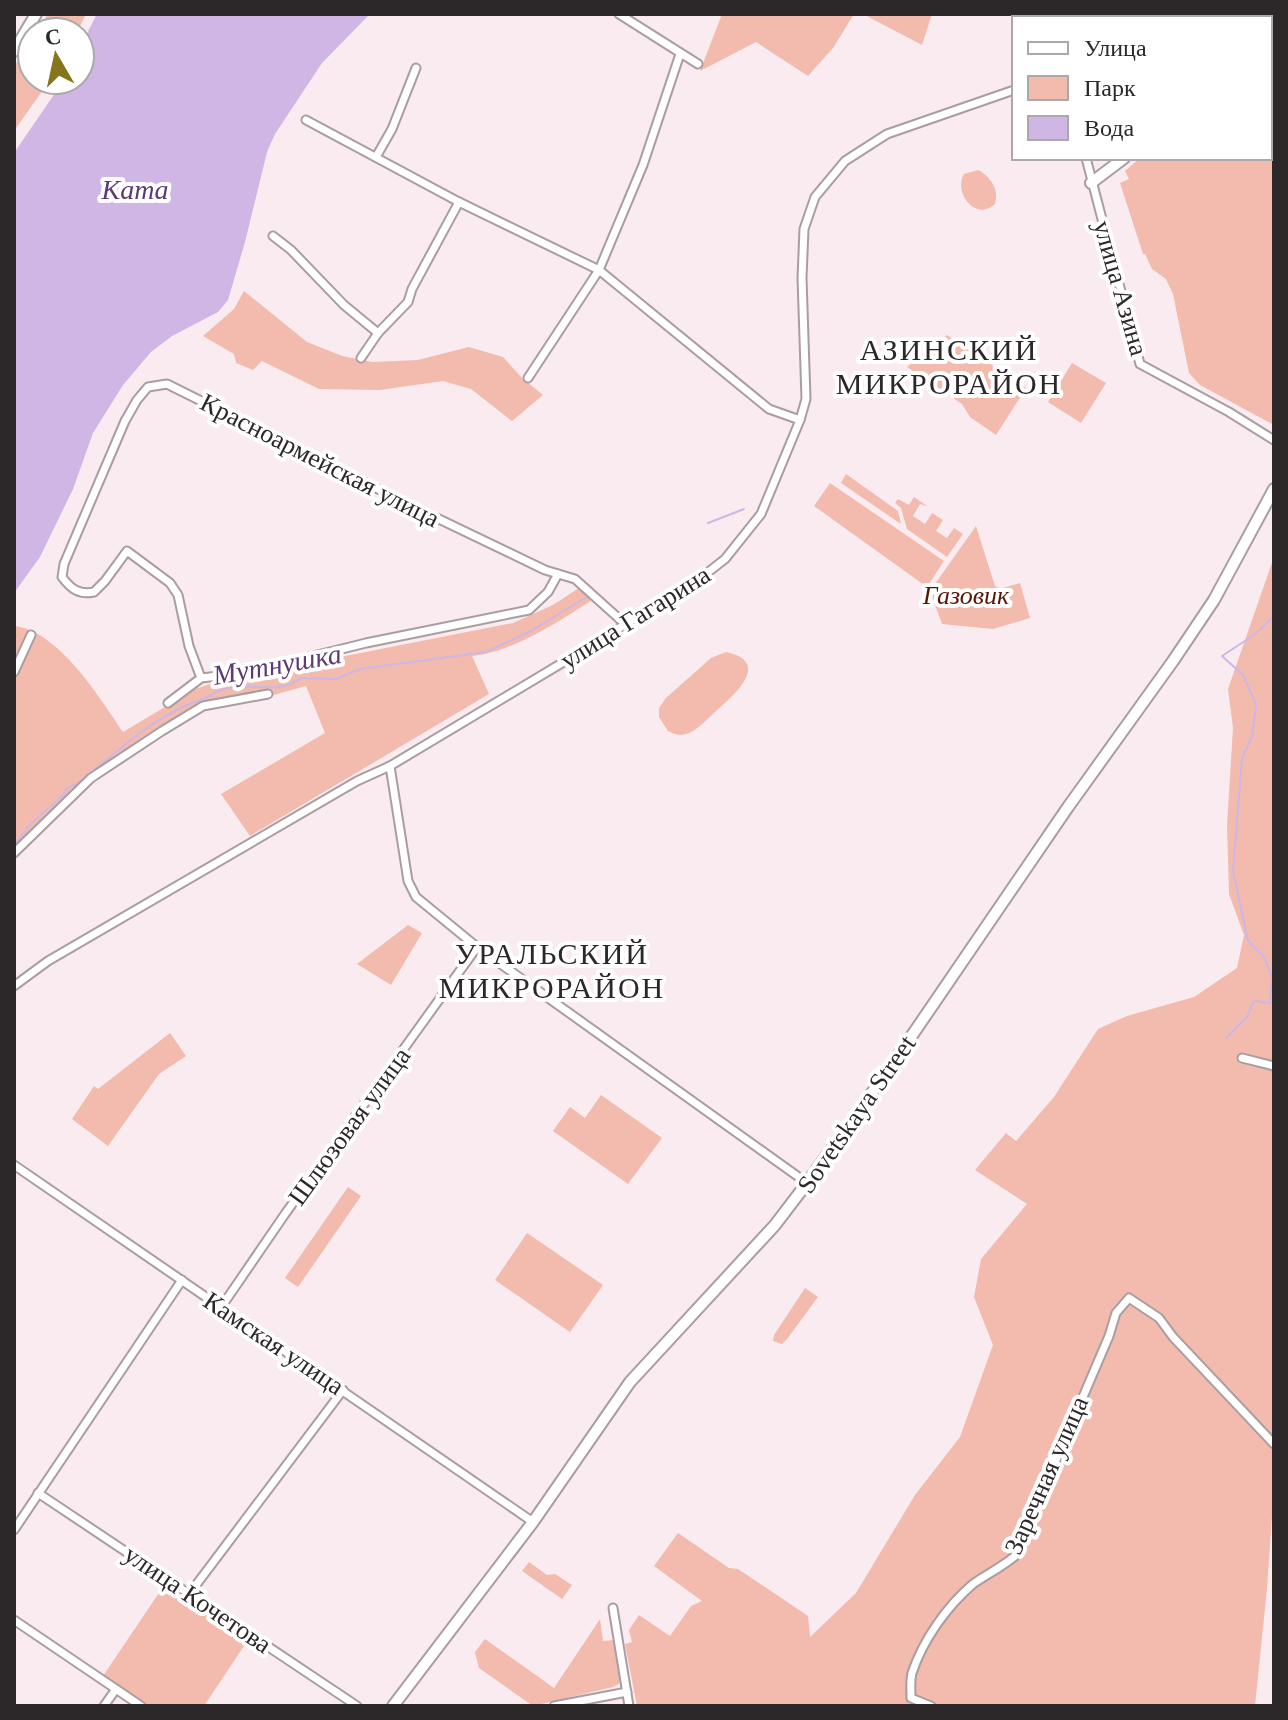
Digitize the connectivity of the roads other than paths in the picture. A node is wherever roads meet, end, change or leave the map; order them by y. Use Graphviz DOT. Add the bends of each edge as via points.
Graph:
graph roads {
  1 [pos="36,14"];
  2 [pos="619,14"];
  3 [pos="14,51"];
  4 [pos="680,54"];
  5 [pos="698,64"];
  6 [pos="416,68"];
  7 [pos="1012,91"];
  8 [pos="306,120"];
  9 [pos="376,157"];
  10 [pos="1086,160"];
  11 [pos="1121,160"];
  12 [pos="1091,183"];
  13 [pos="459,202"];
  14 [pos="273,236"];
  15 [pos="599,270"];
  16 [pos="378,333"];
  17 [pos="361,358"];
  18 [pos="528,378"];
  19 [pos="800,420"];
  20 [pos="1274,440"];
  21 [pos="1274,489"];
  22 [pos="558,574"];
  23 [pos="625,624"];
  24 [pos="31,635"];
  25 [pos="14,672"];
  26 [pos="201,678"];
  27 [pos="268,694"];
  28 [pos="168,703"];
  29 [pos="390,766"];
  30 [pos="14,853"];
  31 [pos="477,947"];
  32 [pos="14,986"];
  33 [pos="1242,1058"];
  34 [pos="1274,1066"];
  35 [pos="14,1165"];
  36 [pos="807,1183"];
  37 [pos="182,1280"];
  38 [pos="222,1306"];
  39 [pos="343,1390"];
  40 [pos="1274,1444"];
  41 [pos="38,1493"];
  42 [pos="533,1522"];
  43 [pos="14,1530"];
  44 [pos="190,1593"];
  45 [pos="613,1608"];
  46 [pos="14,1620"];
  47 [pos="116,1689"];
  48 [pos="627,1692"];
  49 [pos="104,1706"];
  50 [pos="141,1706"];
  51 [pos="357,1706"];
  52 [pos="393,1706"];
  53 [pos="554,1706"];
  54 [pos="629,1706"];
  55 [pos="931,1706"];
  1 -- 3 [label="main road"];
  2 -- 4 [label="street"];
  4 -- 5 [label="street"];
  4 -- 15 [label="street" via="643,165"];
  6 -- 9 [label="street"];
  7 -- 19 [label="street, улица Гагарина" via="887,134 845,161 815,197 804,229 806,399"];
  8 -- 9 [label="street"];
  9 -- 13 [label="street"];
  10 -- 12 [label="street, улица Азина"];
  11 -- 12 [label="main road"];
  12 -- 20 [label="street, улица Азина" via="1140,364"];
  13 -- 15 [label="street"];
  13 -- 16 [label="street" via="408,302"];
  14 -- 16 [label="street"];
  15 -- 18 [label="street"];
  15 -- 19 [label="street" via="769,409"];
  16 -- 17 [label="street"];
  19 -- 23 [label="street, улица Гагарина" via="761,514 725,559"];
  21 -- 36 [label="main road, Sovetskaya Street" via="1181,650"];
  22 -- 23 [label="street" via="575,579"];
  22 -- 26 [label="street" via="529,610 245,673"];
  22 -- 26 [label="street, Красноармейская улица" via="157,383 148,387 125,421 62,577 70,588 94,592 127,551 178,595"];
  23 -- 29 [label="street, улица Гагарина"];
  24 -- 25 [label="street"];
  26 -- 28 [label="street"];
  27 -- 30 [label="street" via="203,706 176,722 91,778"];
  29 -- 31 [label="street" via="408,881 416,897"];
  29 -- 32 [label="street, улица Гагарина" via="48,961"];
  31 -- 36 [label="street"];
  31 -- 38 [label="street, Шлюзовая улица"];
  33 -- 34 [label="street"];
  35 -- 37 [label="street, Камская улица"];
  36 -- 42 [label="main road, Sovetskaya Street" via="775,1225 630,1382"];
  37 -- 38 [label="street, Камская улица"];
  37 -- 41 [label="street"];
  38 -- 39 [label="street, Камская улица"];
  39 -- 42 [label="street, Камская улица"];
  39 -- 44 [label="street"];
  40 -- 55 [label="street, Заречная улица" via="1159,1318 1129,1298 1116,1313 1015,1556 975,1583 929,1637 911,1676 911,1698"];
  41 -- 43 [label="street"];
  41 -- 44 [label="street, улица Кочетова"];
  42 -- 52 [label="main road, Sovetskaya Street"];
  44 -- 51 [label="street, улица Кочетова"];
  45 -- 48 [label="street"];
  46 -- 47 [label="street"];
  47 -- 49 [label="street"];
  47 -- 50 [label="street"];
  48 -- 53 [label="street"];
  48 -- 54 [label="street"];
}
